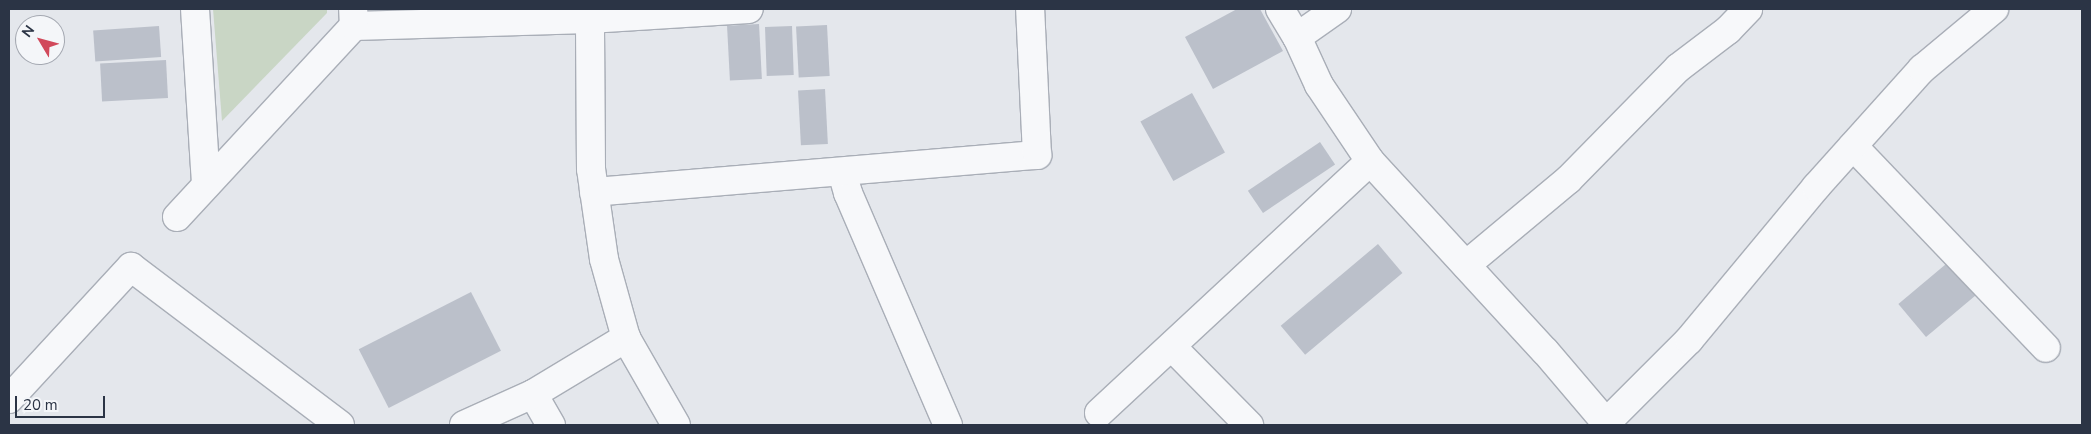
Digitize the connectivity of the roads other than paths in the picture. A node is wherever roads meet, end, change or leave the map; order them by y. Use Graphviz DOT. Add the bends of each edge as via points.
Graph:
graph roads {
  1 [pos="195,9"];
  2 [pos="749,9"];
  3 [pos="1030,9"];
  4 [pos="1280,9"];
  5 [pos="1337,9"];
  6 [pos="1748,9"];
  7 [pos="1994,9"];
  8 [pos="589,14"];
  9 [pos="353,17"];
  10 [pos="1297,37"];
  11 [pos="1853,146"];
  12 [pos="1370,160"];
  13 [pos="842,172"];
  14 [pos="206,185"];
  15 [pos="594,192"];
  16 [pos="177,216"];
  17 [pos="1466,265"];
  18 [pos="626,338"];
  19 [pos="1172,347"];
  20 [pos="2046,348"];
  21 [pos="533,394"];
  22 [pos="9,398"];
  23 [pos="1099,413"];
  24 [pos="340,425"];
  25 [pos="464,425"];
  26 [pos="551,425"];
  27 [pos="676,425"];
  28 [pos="948,425"];
  29 [pos="1249,425"];
  30 [pos="1606,425"];
  1 -- 14 [label="street"];
  2 -- 8 [label="street"];
  3 -- 13 [label="street" via="1037,155"];
  4 -- 10 [label="street"];
  5 -- 10 [label="street"];
  6 -- 17 [label="street" via="1728,30 1678,68 1568,180"];
  7 -- 11 [label="street" via="1922,69"];
  8 -- 9 [label="street"];
  8 -- 15 [label="street" via="590,169"];
  9 -- 14 [label="street"];
  10 -- 12 [label="street" via="1319,85"];
  11 -- 20 [label="street"];
  11 -- 30 [label="street" via="1689,340"];
  12 -- 17 [label="street"];
  12 -- 19 [label="street"];
  13 -- 15 [label="street"];
  13 -- 28 [label="street" via="848,193"];
  14 -- 16 [label="street"];
  15 -- 18 [label="street" via="604,259"];
  17 -- 30 [label="street"];
  18 -- 21 [label="street"];
  18 -- 27 [label="street"];
  19 -- 23 [label="street"];
  19 -- 29 [label="street"];
  21 -- 25 [label="street"];
  21 -- 26 [label="street"];
  22 -- 24 [label="street" via="131,266"];
}
